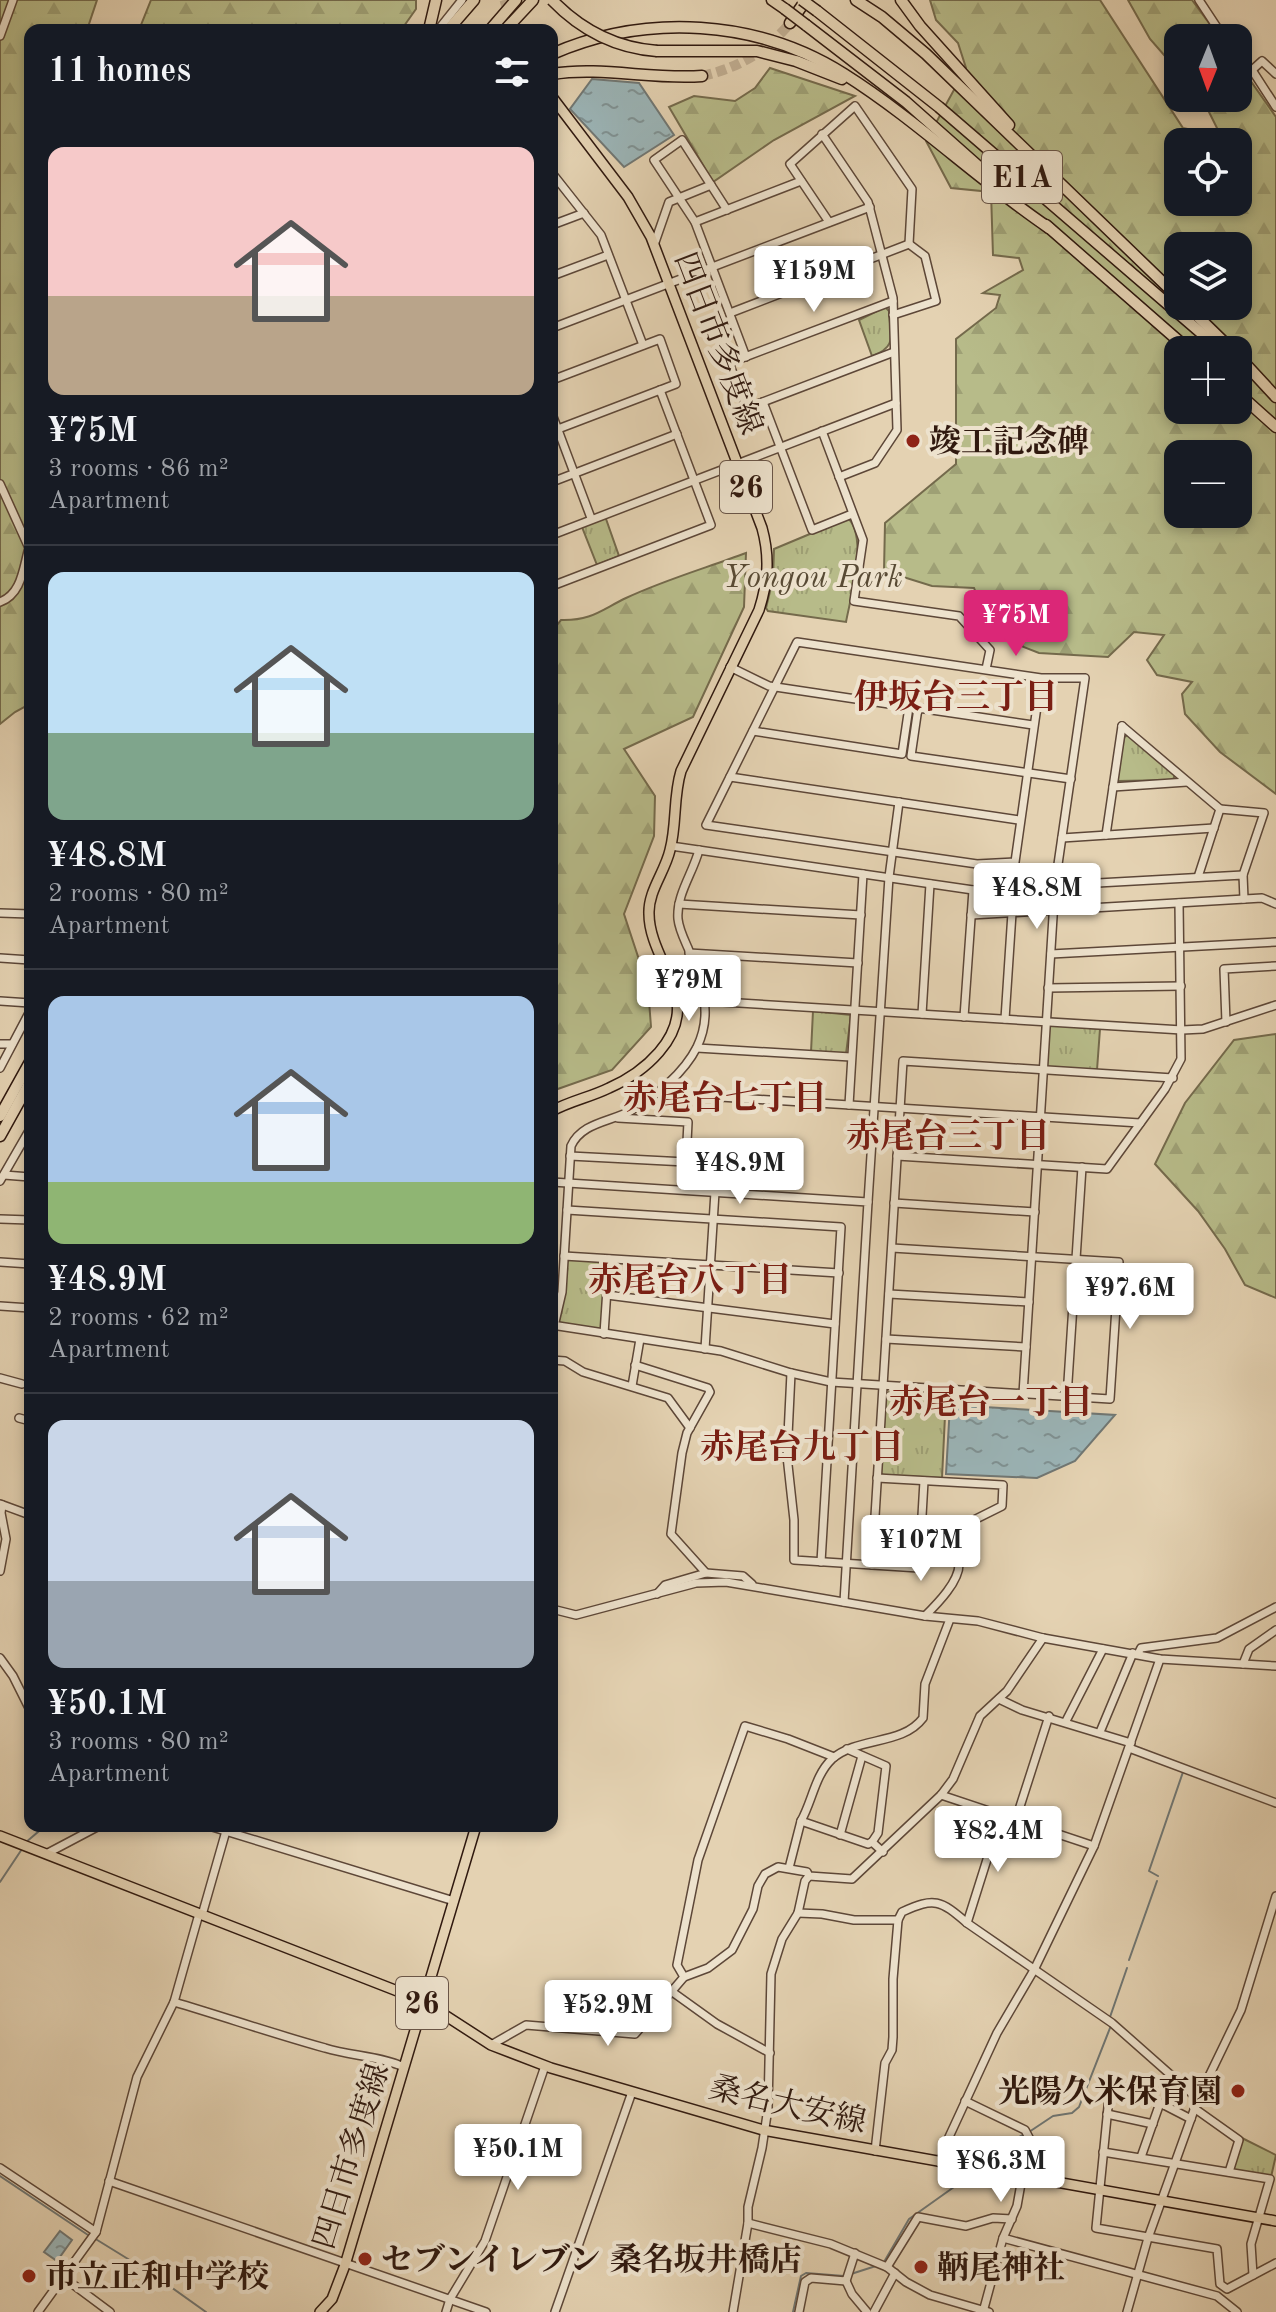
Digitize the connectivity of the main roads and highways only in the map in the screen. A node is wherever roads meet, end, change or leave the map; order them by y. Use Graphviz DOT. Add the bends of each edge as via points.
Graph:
graph roads {
  1 [pos="436,0"];
  2 [pos="474,0"];
  3 [pos="516,0"];
  4 [pos="533,0"];
  5 [pos="552,0"];
  6 [pos="772,0"];
  7 [pos="804,0"];
  8 [pos="856,0"];
  9 [pos="901,0"];
  10 [pos="790,23"];
  11 [pos="430,24"];
  12 [pos="453,24"];
  13 [pos="495,24"];
  14 [pos="511,24"];
  15 [pos="558,52"];
  16 [pos="558,73"];
  17 [pos="702,76"];
  18 [pos="876,97"];
  19 [pos="558,105"];
  20 [pos="1081,203"];
  21 [pos="1049,228"];
  22 [pos="1164,283"];
  23 [pos="1201,320"];
  24 [pos="1173,336"];
  25 [pos="1205,336"];
  26 [pos="1218,336"];
  27 [pos="1252,371"];
  28 [pos="1252,377"];
  29 [pos="1276,398"];
  30 [pos="1252,406"];
  31 [pos="1276,427"];
  32 [pos="24,1073"];
  33 [pos="24,1093"];
  34 [pos="558,1108"];
  35 [pos="0,1116"];
  36 [pos="0,1136"];
  37 [pos="474,1832"];
  38 [pos="0,1836"];
  39 [pos="423,2001"];
  40 [pos="1276,2221"];
  41 [pos="320,2312"];
  1 -- 11 [label="highway"];
  2 -- 12 [label="highway"];
  3 -- 13 [label="highway"];
  4 -- 14 [label="highway"];
  5 -- 18 [label="highway, bridge" via="575,22 635,48 757,51 823,71"];
  6 -- 21 [label="highway, E1A, bridge" via="906,102"];
  7 -- 10 [label="highway"];
  7 -- 25 [label="highway, E1A, bridge" via="939,107"];
  8 -- 20 [label="highway" via="926,54"];
  9 -- 20 [label="highway"];
  15 -- 18 [label="highway" via="607,35 673,27 746,34 812,57"];
  16 -- 17 [label="highway"];
  18 -- 21 [label="highway"];
  19 -- 34 [label="main road, 四日市多度線 / 26" via="628,197 654,245 762,528 768,571 759,610 678,780 671,846 654,889 651,930 677,1000 673,1032 651,1060 625,1080"];
  20 -- 22 [label="highway"];
  21 -- 24 [label="highway, E1A"];
  23 -- 26 [label="highway"];
  27 -- 29 [label="highway"];
  28 -- 29 [label="highway"];
  30 -- 31 [label="highway"];
  32 -- 35 [label="highway"];
  33 -- 36 [label="highway"];
  37 -- 39 [label="main road, 四日市多度線 / 26"];
  38 -- 39 [label="main road, 桑名大安線"];
  39 -- 40 [label="main road, 桑名大安線" via="491,2045 545,2066 763,2130"];
  39 -- 41 [label="main road, 四日市多度線 / 26" via="345,2265 332,2299"];
}
